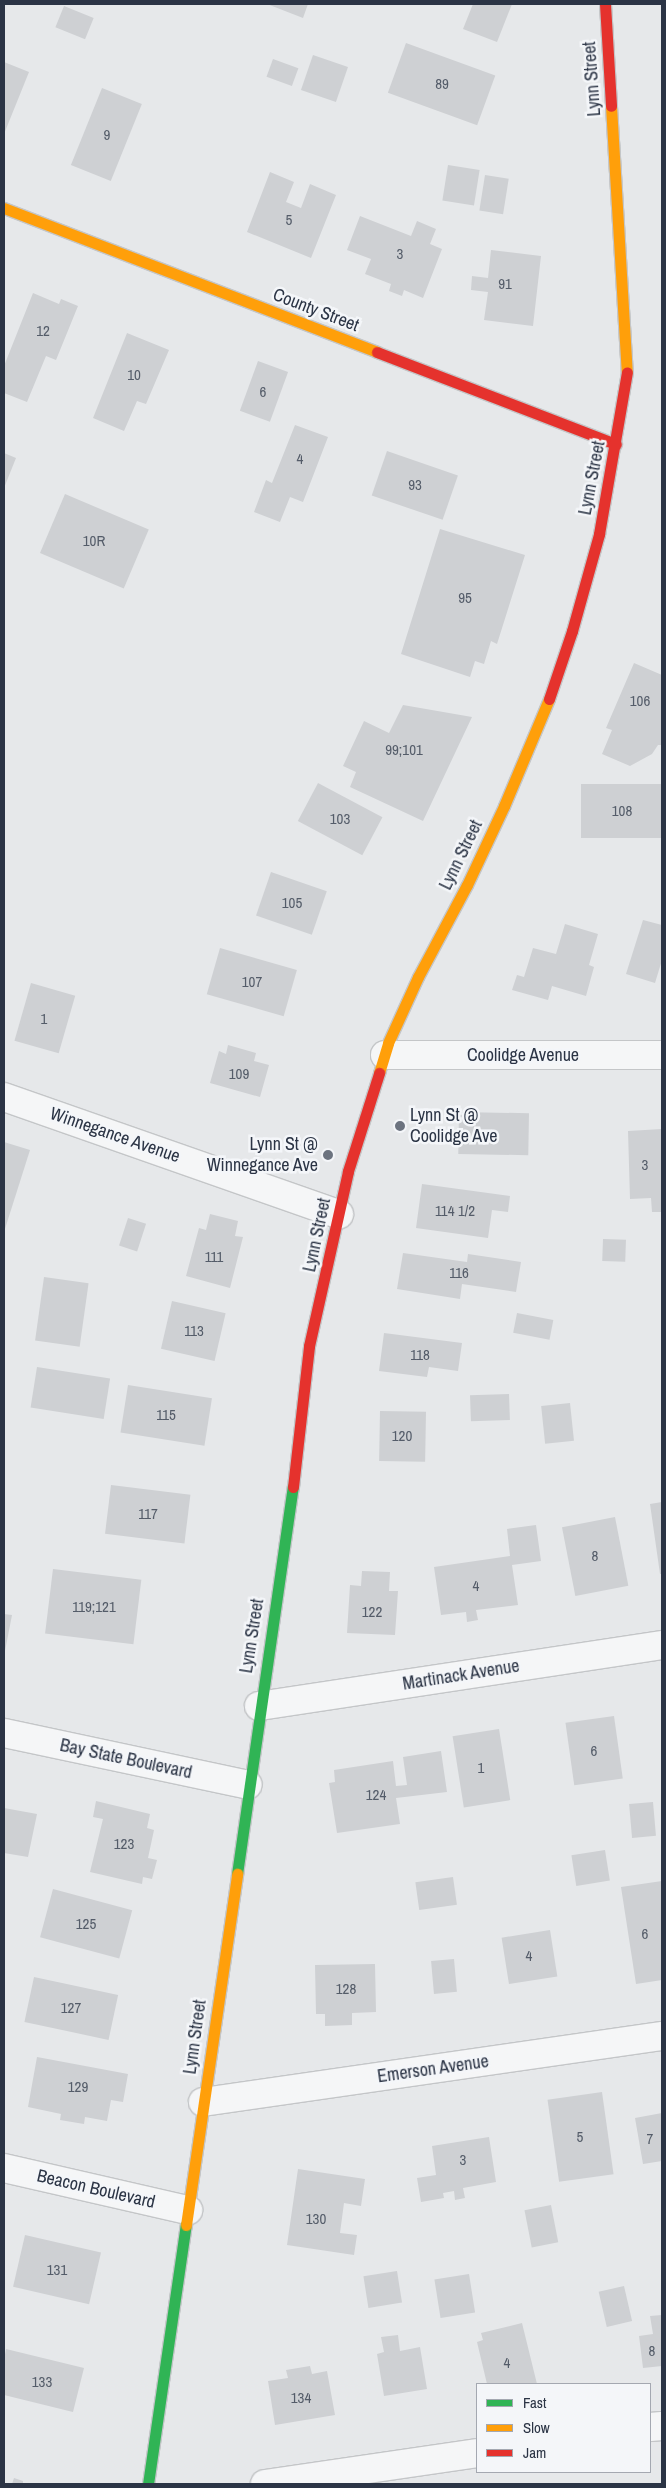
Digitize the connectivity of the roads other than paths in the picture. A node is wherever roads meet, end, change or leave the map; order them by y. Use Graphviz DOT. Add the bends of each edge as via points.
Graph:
graph roads {
  1 [pos="605,4"];
  2 [pos="4,208"];
  3 [pos="616,444"];
  4 [pos="385,1055"];
  5 [pos="662,1055"];
  6 [pos="4,1097"];
  7 [pos="339,1214"];
  8 [pos="662,1645"];
  9 [pos="259,1706"];
  10 [pos="4,1733"];
  11 [pos="248,1785"];
  12 [pos="662,2036"];
  13 [pos="204,2102"];
  14 [pos="4,2168"];
  15 [pos="188,2210"];
  16 [pos="476,2453"];
  17 [pos="148,2484"];
  18 [pos="265,2484"];
  1 -- 3 [label="main road, Lynn Street" via="627,375"];
  2 -- 3 [label="main road, County Street"];
  3 -- 4 [label="main road, Lynn Street" via="596,543 572,631 540,724 467,886 418,977"];
  4 -- 5 [label="street, Coolidge Avenue"];
  4 -- 7 [label="main road, Lynn Street" via="348,1171"];
  6 -- 7 [label="street, Winnegance Avenue"];
  7 -- 9 [label="main road, Lynn Street" via="309,1346 293,1486"];
  8 -- 9 [label="street, Martinack Avenue"];
  9 -- 11 [label="main road, Lynn Street"];
  10 -- 11 [label="street, Bay State Boulevard"];
  11 -- 13 [label="main road, Lynn Street"];
  12 -- 13 [label="street, Emerson Avenue"];
  13 -- 15 [label="main road, Lynn Street"];
  14 -- 15 [label="street, Beacon Boulevard"];
  15 -- 17 [label="main road, Lynn Street"];
  16 -- 18 [label="street"];
}
